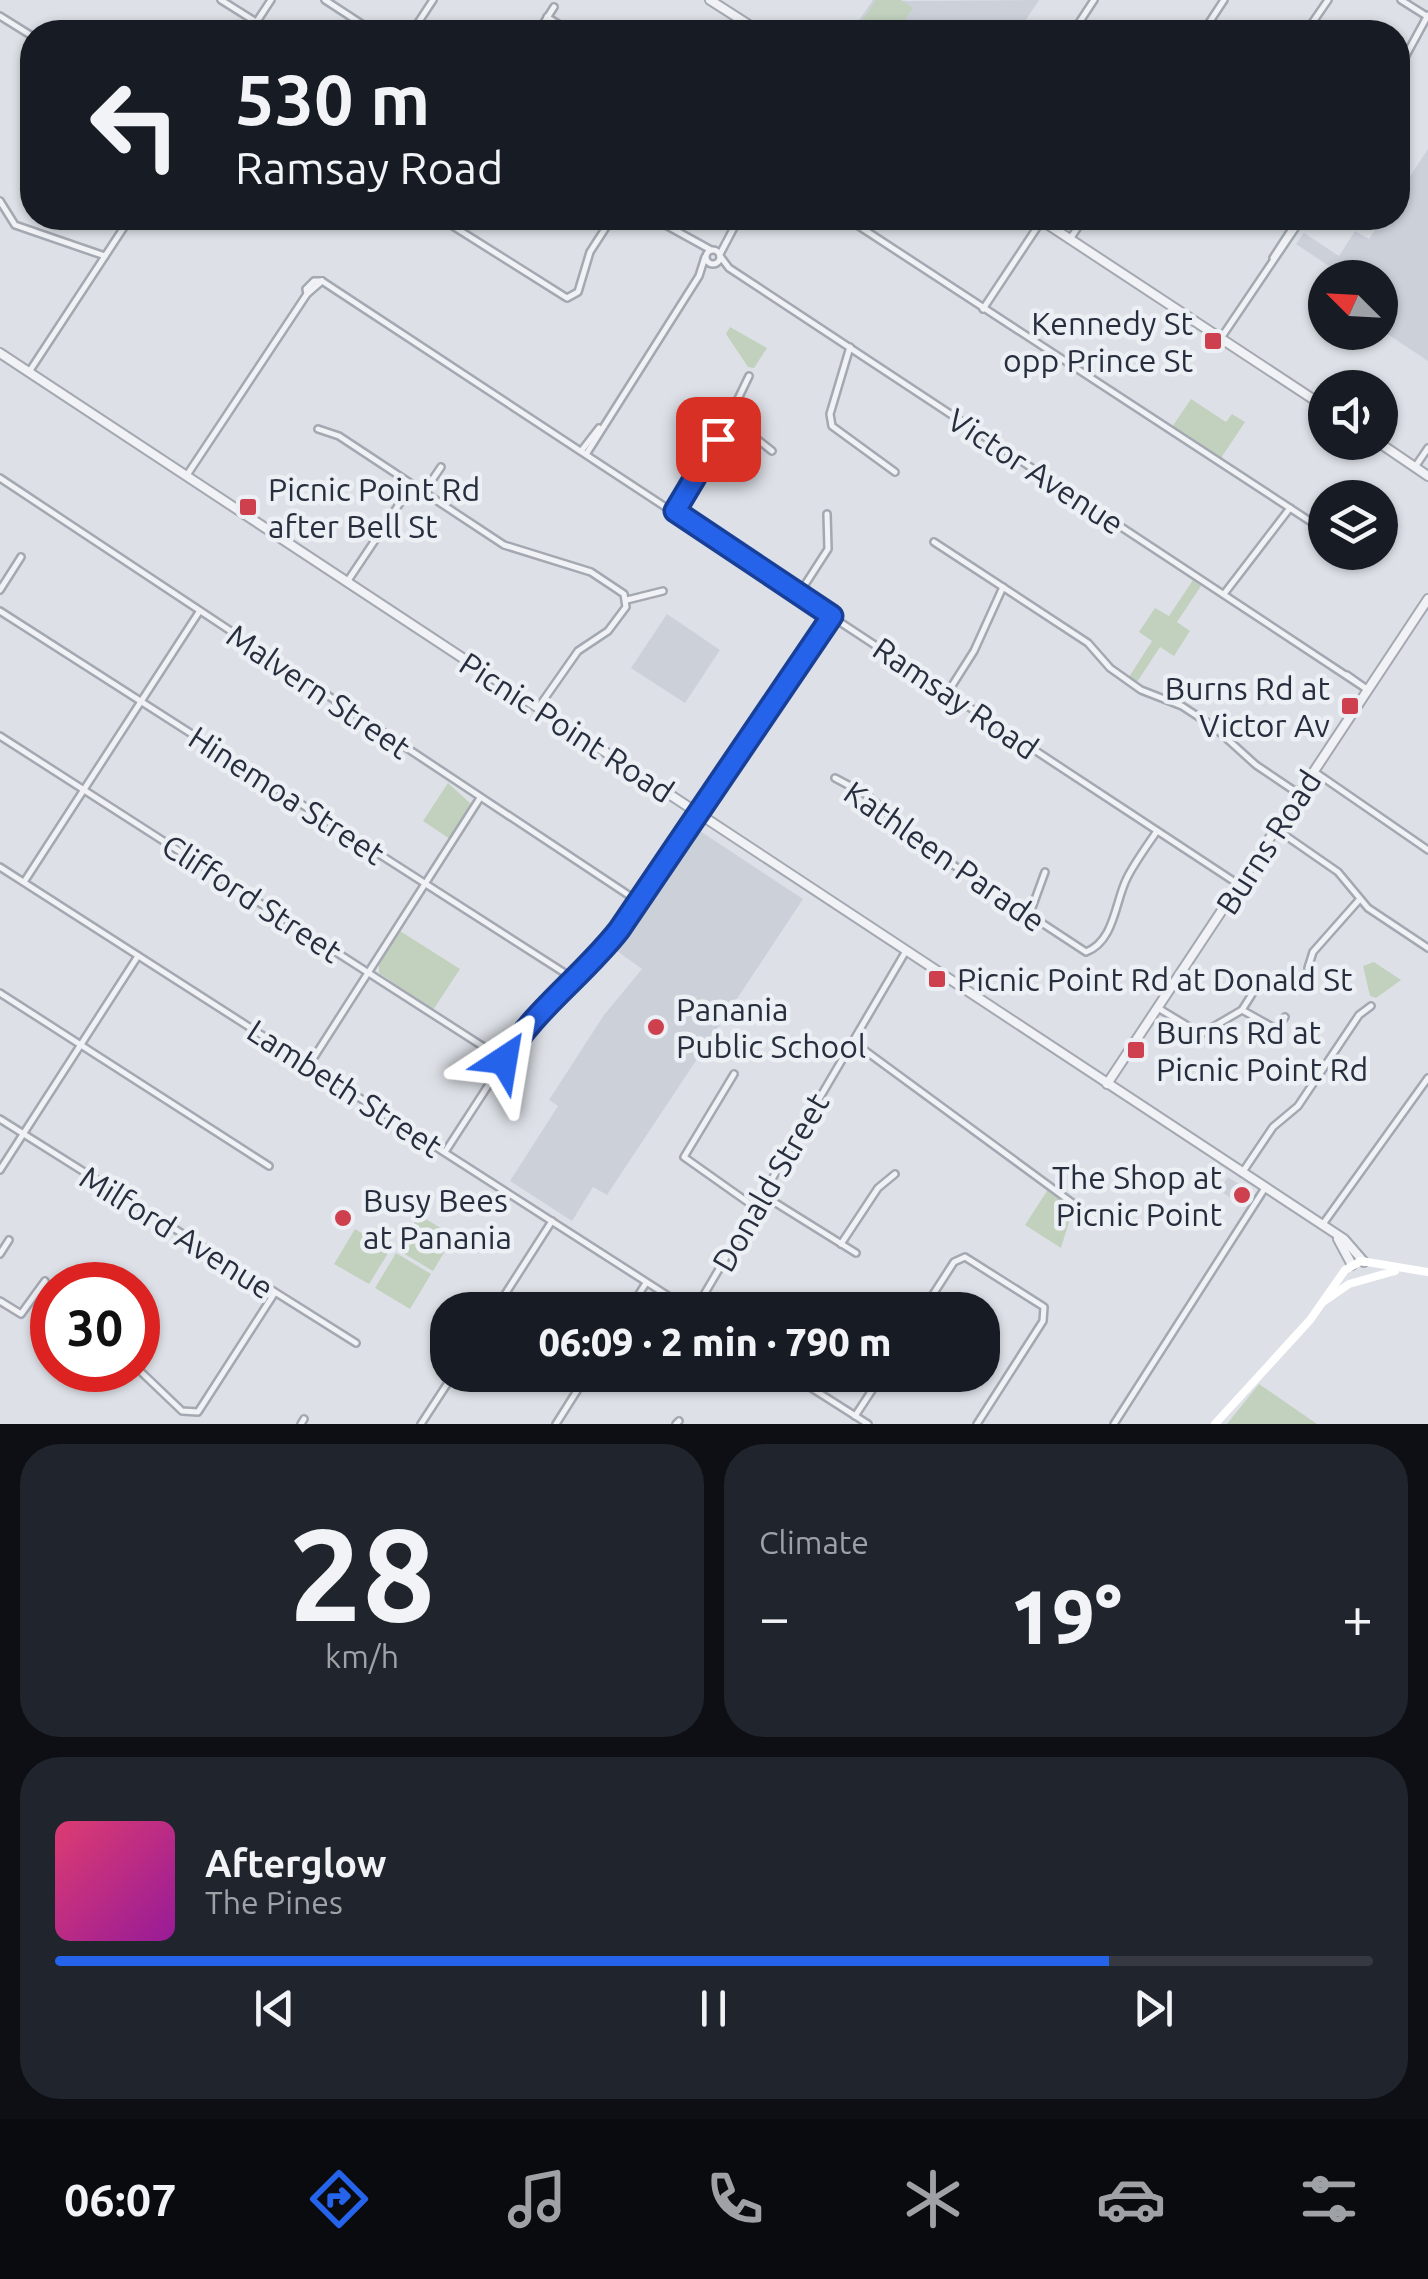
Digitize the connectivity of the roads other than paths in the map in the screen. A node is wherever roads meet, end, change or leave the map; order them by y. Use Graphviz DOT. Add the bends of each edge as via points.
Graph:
graph roads {
  1 [pos="221,0"];
  2 [pos="325,0"];
  3 [pos="710,0"];
  4 [pos="1402,0"];
  5 [pos="724,4"];
  6 [pos="554,7"];
  7 [pos="1428,16"];
  8 [pos="253,20"];
  9 [pos="356,20"];
  10 [pos="545,20"];
  11 [pos="745,20"];
  12 [pos="1410,48"];
  13 [pos="0,200"];
  14 [pos="20,227"];
  15 [pos="30,230"];
  16 [pos="122,230"];
  17 [pos="459,230"];
  18 [pos="604,230"];
  19 [pos="672,230"];
  20 [pos="731,230"];
  21 [pos="864,230"];
  22 [pos="1033,230"];
  23 [pos="1056,230"];
  24 [pos="1076,230"];
  25 [pos="1293,230"];
  26 [pos="725,238"];
  27 [pos="1070,239"];
  28 [pos="695,244"];
  29 [pos="712,250"];
  30 [pos="105,256"];
  31 [pos="719,256"];
  32 [pos="706,257"];
  33 [pos="713,264"];
  34 [pos="729,268"];
  35 [pos="699,276"];
  36 [pos="567,298"];
  37 [pos="983,309"];
  38 [pos="566,310"];
  39 [pos="1221,338"];
  40 [pos="850,347"];
  41 [pos="0,353"];
  42 [pos="30,372"];
  43 [pos="749,376"];
  44 [pos="1308,397"];
  45 [pos="728,416"];
  46 [pos="318,429"];
  47 [pos="1428,448"];
  48 [pos="772,451"];
  49 [pos="584,452"];
  50 [pos="1398,456"];
  51 [pos="441,467"];
  52 [pos="1415,468"];
  53 [pos="895,472"];
  54 [pos="187,475"];
  55 [pos="1428,476"];
  56 [pos="0,478"];
  57 [pos="412,484"];
  58 [pos="424,492"];
  59 [pos="1290,508"];
  60 [pos="675,511"];
  61 [pos="827,514"];
  62 [pos="1308,520"];
  63 [pos="934,542"];
  64 [pos="21,557"];
  65 [pos="347,582"];
  66 [pos="1004,587"];
  67 [pos="0,590"];
  68 [pos="663,591"];
  69 [pos="800,594"];
  70 [pos="1224,594"];
  71 [pos="1428,599"];
  72 [pos="627,600"];
  73 [pos="0,611"];
  74 [pos="200,612"];
  75 [pos="832,616"];
  76 [pos="1368,690"];
  77 [pos="948,692"];
  78 [pos="141,701"];
  79 [pos="538,708"];
  80 [pos="0,736"];
  81 [pos="1314,772"];
  82 [pos="835,778"];
  83 [pos="84,790"];
  84 [pos="1299,794"];
  85 [pos="480,798"];
  86 [pos="699,814"];
  87 [pos="1276,829"];
  88 [pos="1157,831"];
  89 [pos="1428,850"];
  90 [pos="0,867"];
  91 [pos="1044,872"];
  92 [pos="24,882"];
  93 [pos="426,884"];
  94 [pos="1239,885"];
  95 [pos="1358,900"];
  96 [pos="639,902"];
  97 [pos="1029,916"];
  98 [pos="1428,948"];
  99 [pos="906,951"];
  100 [pos="138,956"];
  101 [pos="1308,968"];
  102 [pos="368,973"];
  103 [pos="574,979"];
  104 [pos="1259,983"];
  105 [pos="0,993"];
  106 [pos="1371,1006"];
  107 [pos="1158,1008"];
  108 [pos="1242,1010"];
  109 [pos="1285,1017"];
  110 [pos="852,1041"];
  111 [pos="81,1044"];
  112 [pos="504,1060"];
  113 [pos="309,1066"];
  114 [pos="734,1074"];
  115 [pos="1428,1078"];
  116 [pos="1107,1084"];
  117 [pos="0,1120"];
  118 [pos="23,1134"];
  119 [pos="445,1152"];
  120 [pos="269,1166"];
  121 [pos="0,1170"];
  122 [pos="1242,1173"];
  123 [pos="895,1174"];
  124 [pos="1265,1188"];
  125 [pos="763,1195"];
  126 [pos="756,1208"];
  127 [pos="552,1221"];
  128 [pos="1097,1221"];
  129 [pos="1322,1226"];
  130 [pos="1334,1234"];
  131 [pos="9,1240"];
  132 [pos="841,1244"];
  133 [pos="856,1253"];
  134 [pos="0,1254"];
  135 [pos="1364,1262"];
  136 [pos="1351,1267"];
  137 [pos="1403,1270"];
  138 [pos="1428,1272"];
  139 [pos="1370,1278"];
  140 [pos="646,1282"];
  141 [pos="1355,1282"];
  142 [pos="507,1292"];
  143 [pos="640,1292"];
  144 [pos="662,1292"];
  145 [pos="703,1292"];
  146 [pos="936,1292"];
  147 [pos="274,1294"];
  148 [pos="0,1302"];
  149 [pos="30,1302"];
  150 [pos="1324,1302"];
  151 [pos="356,1343"];
  152 [pos="1000,1388"];
  153 [pos="160,1390"];
  154 [pos="442,1392"];
  155 [pos="576,1392"];
  156 [pos="818,1392"];
  157 [pos="871,1392"];
  158 [pos="998,1392"];
  159 [pos="192,1414"];
  160 [pos="855,1416"];
  161 [pos="193,1424"];
  162 [pos="421,1424"];
  163 [pos="556,1424"];
  164 [pos="868,1424"];
  165 [pos="977,1424"];
  166 [pos="1114,1424"];
  167 [pos="1214,1424"];
  1 -- 8 [label="street"];
  2 -- 9 [label="street"];
  3 -- 5 [label="street"];
  4 -- 7 [label="street"];
  5 -- 11 [label="street"];
  6 -- 10 [label="street"];
  7 -- 12 [label="street"];
  13 -- 14 [label="street"];
  15 -- 30 [label="street"];
  16 -- 30 [label="street"];
  17 -- 36 [label="street"];
  18 -- 36 [label="street" via="578,292"];
  19 -- 28 [label="street"];
  20 -- 26 [label="street"];
  21 -- 37 [label="street"];
  22 -- 37 [label="street"];
  23 -- 27 [label="street"];
  24 -- 27 [label="street"];
  25 -- 39 [label="street"];
  26 -- 29 [label="street"];
  26 -- 31 [label="street"];
  27 -- 39 [label="street"];
  28 -- 29 [label="street"];
  28 -- 32 [label="street"];
  29 -- 31 [label="street, Victor Avenue"];
  29 -- 32 [label="street"];
  30 -- 42 [label="street"];
  31 -- 33 [label="street"];
  31 -- 34 [label="street, Victor Avenue"];
  32 -- 33 [label="street"];
  32 -- 35 [label="street"];
  33 -- 34 [label="street, Victor Avenue"];
  33 -- 35 [label="street"];
  34 -- 40 [label="street, Victor Avenue"];
  35 -- 49 [label="street"];
  36 -- 38 [label="street"];
  37 -- 59 [label="street"];
  39 -- 44 [label="street"];
  40 -- 53 [label="street" via="832,426"];
  40 -- 70 [label="street, Victor Avenue"];
  41 -- 42 [label="street, Picnic Point Road"];
  42 -- 54 [label="street, Picnic Point Road"];
  43 -- 45 [label="street"];
  45 -- 48 [label="street"];
  45 -- 60 [label="street"];
  46 -- 57 [label="street"];
  47 -- 52 [label="street"];
  49 -- 54 [label="street, Ramsay Road" via="322,281"];
  49 -- 60 [label="street, Ramsay Road"];
  50 -- 52 [label="street"];
  51 -- 58 [label="street"];
  52 -- 55 [label="street"];
  54 -- 65 [label="street, Picnic Point Road"];
  56 -- 74 [label="street, Malvern Street"];
  57 -- 58 [label="street"];
  57 -- 65 [label="street"];
  58 -- 72 [label="street" via="504,546 595,574"];
  59 -- 62 [label="street"];
  59 -- 70 [label="street"];
  60 -- 69 [label="street, Ramsay Road"];
  61 -- 69 [label="street" via="828,549"];
  63 -- 66 [label="street"];
  64 -- 67 [label="street"];
  65 -- 79 [label="street, Picnic Point Road"];
  66 -- 77 [label="street"];
  66 -- 84 [label="street" via="1088,643 1129,682 1214,726"];
  68 -- 72 [label="street"];
  69 -- 75 [label="street, Ramsay Road"];
  70 -- 76 [label="street, Victor Avenue"];
  71 -- 76 [label="street, Burns Road"];
  72 -- 79 [label="street" via="613,627 574,655"];
  73 -- 78 [label="street, Hinemoa Street"];
  74 -- 78 [label="street"];
  74 -- 85 [label="street, Malvern Street"];
  75 -- 77 [label="street, Ramsay Road"];
  75 -- 86 [label="street"];
  76 -- 81 [label="street, Burns Road"];
  77 -- 88 [label="street, Ramsay Road"];
  78 -- 83 [label="street"];
  78 -- 93 [label="street, Hinemoa Street"];
  79 -- 86 [label="street, Picnic Point Road"];
  80 -- 83 [label="street, Clifford Street"];
  81 -- 84 [label="street, Burns Road"];
  81 -- 89 [label="street"];
  82 -- 97 [label="street, Kathleen Parade"];
  83 -- 92 [label="street"];
  83 -- 102 [label="street, Clifford Street"];
  84 -- 87 [label="street, Burns Road"];
  85 -- 93 [label="street"];
  85 -- 96 [label="street, Malvern Street"];
  86 -- 96 [label="street"];
  86 -- 99 [label="street, Picnic Point Road"];
  87 -- 94 [label="street, Burns Road"];
  87 -- 95 [label="street" via="1338,872"];
  88 -- 94 [label="street, Ramsay Road"];
  88 -- 97 [label="street, Kathleen Parade" via="1127,876 1116,916 1093,950 1083,951"];
  90 -- 92 [label="street, Lambeth Street"];
  91 -- 97 [label="street"];
  92 -- 100 [label="street, Lambeth Street"];
  93 -- 102 [label="street"];
  93 -- 103 [label="street, Hinemoa Street"];
  94 -- 107 [label="street, Burns Road"];
  95 -- 98 [label="street"];
  95 -- 101 [label="street" via="1313,952"];
  96 -- 103 [label="street"];
  99 -- 110 [label="street, Donald Street"];
  99 -- 116 [label="street, Picnic Point Road"];
  100 -- 111 [label="street"];
  100 -- 113 [label="street, Lambeth Street"];
  102 -- 112 [label="street, Clifford Street"];
  102 -- 113 [label="street"];
  103 -- 112 [label="street" via="535,1014"];
  104 -- 108 [label="street"];
  105 -- 111 [label="street"];
  106 -- 122 [label="street"];
  107 -- 108 [label="street" via="1201,1034"];
  107 -- 116 [label="street, Burns Road"];
  108 -- 109 [label="street" via="1276,1029"];
  110 -- 125 [label="street, Donald Street"];
  110 -- 128 [label="street"];
  111 -- 118 [label="street"];
  111 -- 120 [label="street"];
  112 -- 119 [label="street"];
  113 -- 119 [label="street, Lambeth Street"];
  114 -- 126 [label="street" via="684,1157"];
  115 -- 129 [label="street"];
  116 -- 122 [label="street, Picnic Point Road"];
  117 -- 118 [label="street, Milford Avenue"];
  118 -- 121 [label="street"];
  118 -- 147 [label="street, Milford Avenue"];
  119 -- 127 [label="street, Lambeth Street"];
  122 -- 124 [label="street, Picnic Point Road"];
  123 -- 132 [label="street"];
  124 -- 129 [label="street, Picnic Point Road"];
  124 -- 166 [label="street"];
  125 -- 126 [label="street, Donald Street"];
  125 -- 132 [label="street"];
  126 -- 145 [label="street, Donald Street"];
  127 -- 140 [label="street, Lambeth Street"];
  127 -- 142 [label="street"];
  129 -- 130 [label="street, Picnic Point Road"];
  130 -- 135 [label="street, Picnic Point Road"];
  130 -- 136 [label="street, Picnic Point Road"];
  131 -- 134 [label="street"];
  132 -- 133 [label="street"];
  135 -- 136 [label="main road"];
  135 -- 137 [label="main road"];
  135 -- 139 [label="main road"];
  136 -- 141 [label="main road"];
  136 -- 150 [label="main road"];
  137 -- 138 [label="main road"];
  137 -- 139 [label="main road"];
  139 -- 141 [label="main road"];
  140 -- 143 [label="street"];
  140 -- 144 [label="street, Lambeth Street"];
  141 -- 150 [label="main road"];
  146 -- 152 [label="street" via="961,1257 1044,1308 1043,1321"];
  147 -- 151 [label="street, Milford Avenue"];
  147 -- 159 [label="street"];
  148 -- 149 [label="street" via="21,1314"];
  150 -- 167 [label="main road"];
  153 -- 159 [label="street"];
  154 -- 162 [label="street"];
  155 -- 163 [label="street"];
  156 -- 160 [label="street"];
  157 -- 160 [label="street"];
  158 -- 165 [label="street"];
  159 -- 161 [label="street"];
  160 -- 164 [label="street"];
}
